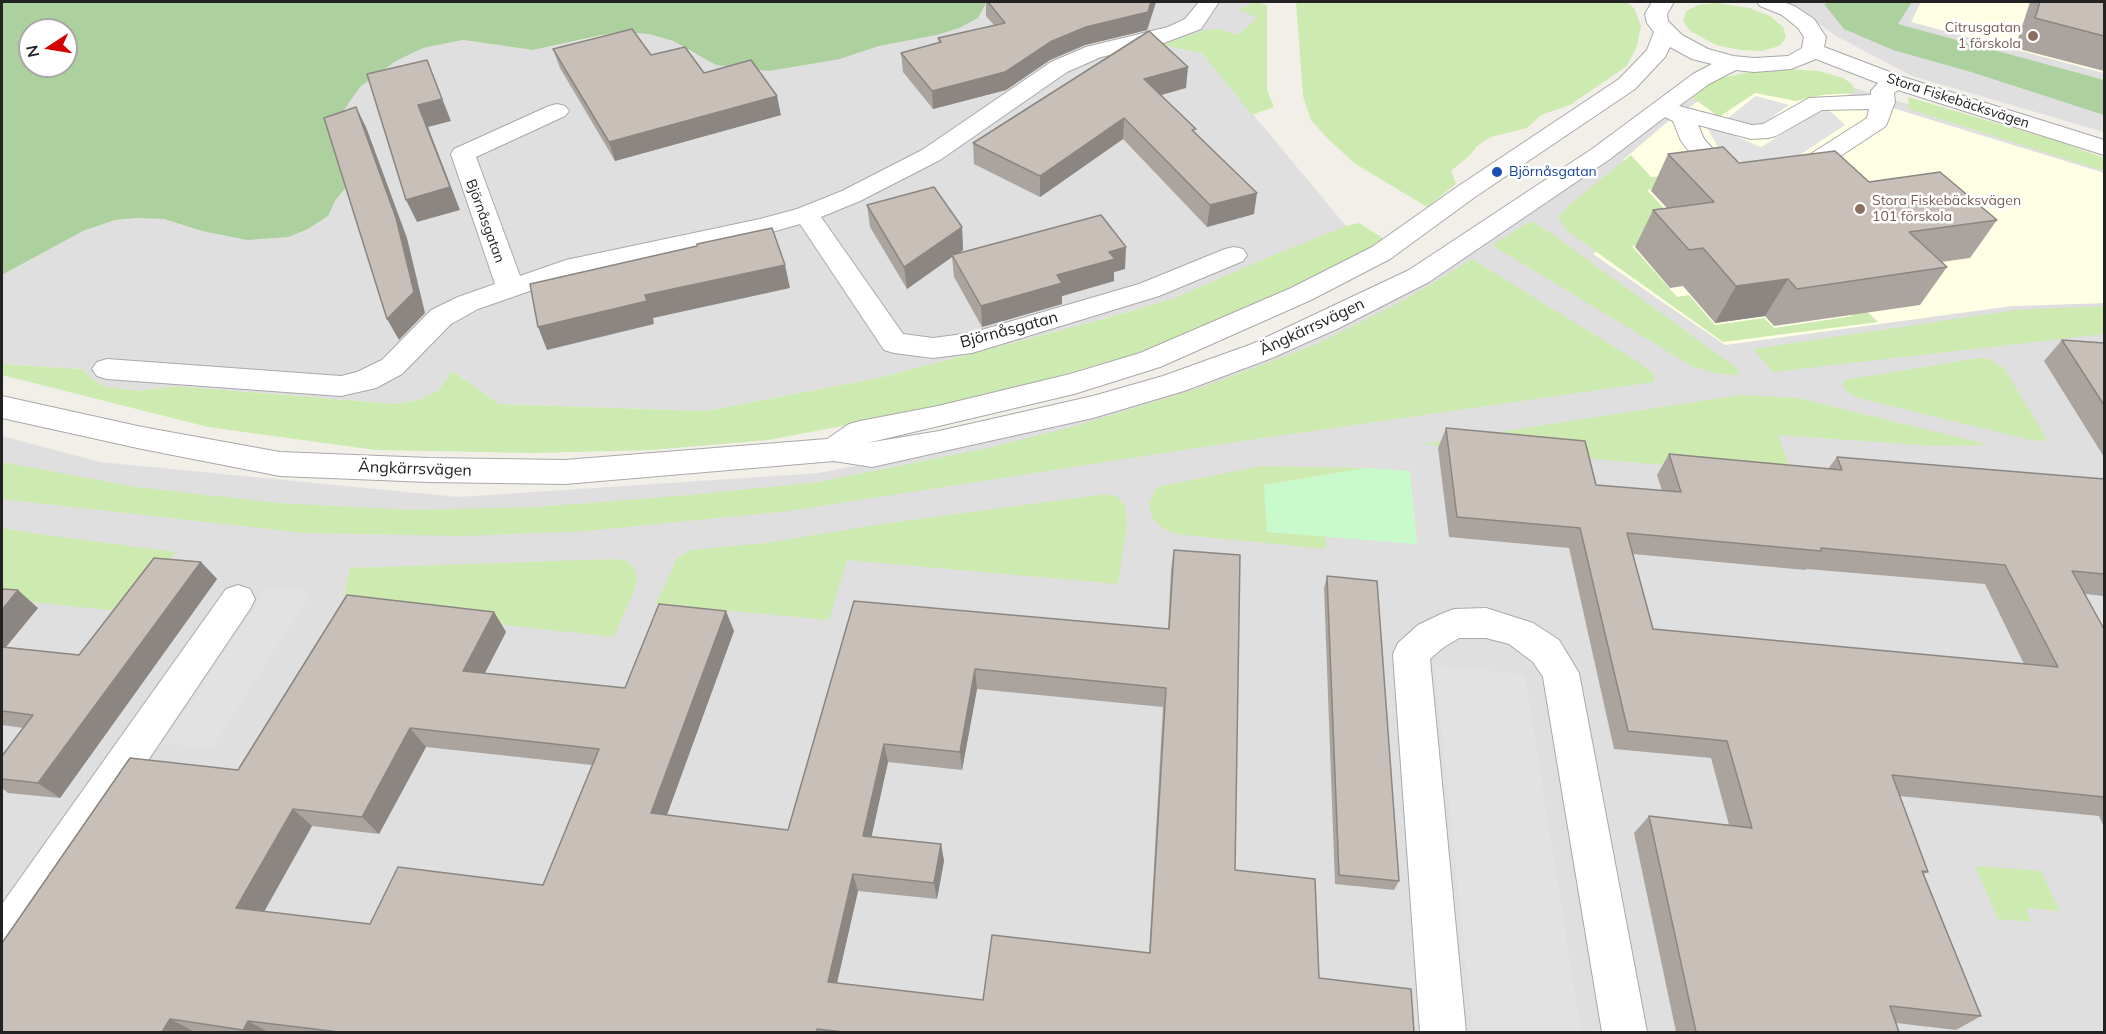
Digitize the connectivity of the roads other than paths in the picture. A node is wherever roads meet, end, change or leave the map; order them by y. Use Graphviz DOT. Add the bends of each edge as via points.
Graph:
graph roads {
  1 [pos="1209,2"];
  2 [pos="1664,2"];
  3 [pos="1767,2"];
  4 [pos="1665,32"];
  5 [pos="1813,50"];
  6 [pos="1732,63"];
  7 [pos="1889,92"];
  8 [pos="557,111"];
  9 [pos="1673,112"];
  10 [pos="2104,148"];
  11 [pos="806,214"];
  12 [pos="1234,255"];
  13 [pos="510,287"];
  14 [pos="107,369"];
  15 [pos="2,407"];
  16 [pos="834,450"];
  17 [pos="238,599"];
  18 [pos="2,940"];
  19 [pos="1443,1032"];
  20 [pos="1625,1032"];
  1 -- 11 [label="street" via="1193,24 1176,32 1094,51 1069,61 931,155"];
  2 -- 4 [label="street" via="1656,14"];
  3 -- 5 [label="street" via="1806,24 1815,37"];
  4 -- 6 [label="street" via="1700,54"];
  4 -- 16 [label="street, Ängkärrsvägen" via="1657,52 1627,84 1381,253 1301,294 1150,360 1063,387 860,432"];
  5 -- 6 [label="street" via="1805,57 1774,65"];
  5 -- 7 [label="street, Stora Fiskebäcksvägen"];
  6 -- 9 [label="street, Ängkärrsvägen" via="1701,79"];
  7 -- 9 [label="street" via="1817,103 1768,131 1751,132"];
  7 -- 9 [label="street" via="1878,121 1801,171 1749,174 1724,167 1704,154"];
  7 -- 10 [label="street, Stora Fiskebäcksvägen"];
  8 -- 13 [label="street, Björnåsgatan" via="463,154"];
  9 -- 16 [label="street, Ängkärrsvägen" via="1601,154 1419,276 1262,351 1173,384 1082,409 872,455"];
  11 -- 12 [label="street, Björnåsgatan" via="894,343 933,348 972,343 1149,290"];
  11 -- 13 [label="street" via="566,269"];
  13 -- 14 [label="street" via="441,317 393,367 365,381 341,386"];
  15 -- 16 [label="street, Ängkärrsvägen" via="280,464 566,472"];
  17 -- 18 [label="street"];
  19 -- 20 [label="street" via="1411,654 1431,636 1454,624 1486,623 1520,633 1546,651 1561,673"];
}
